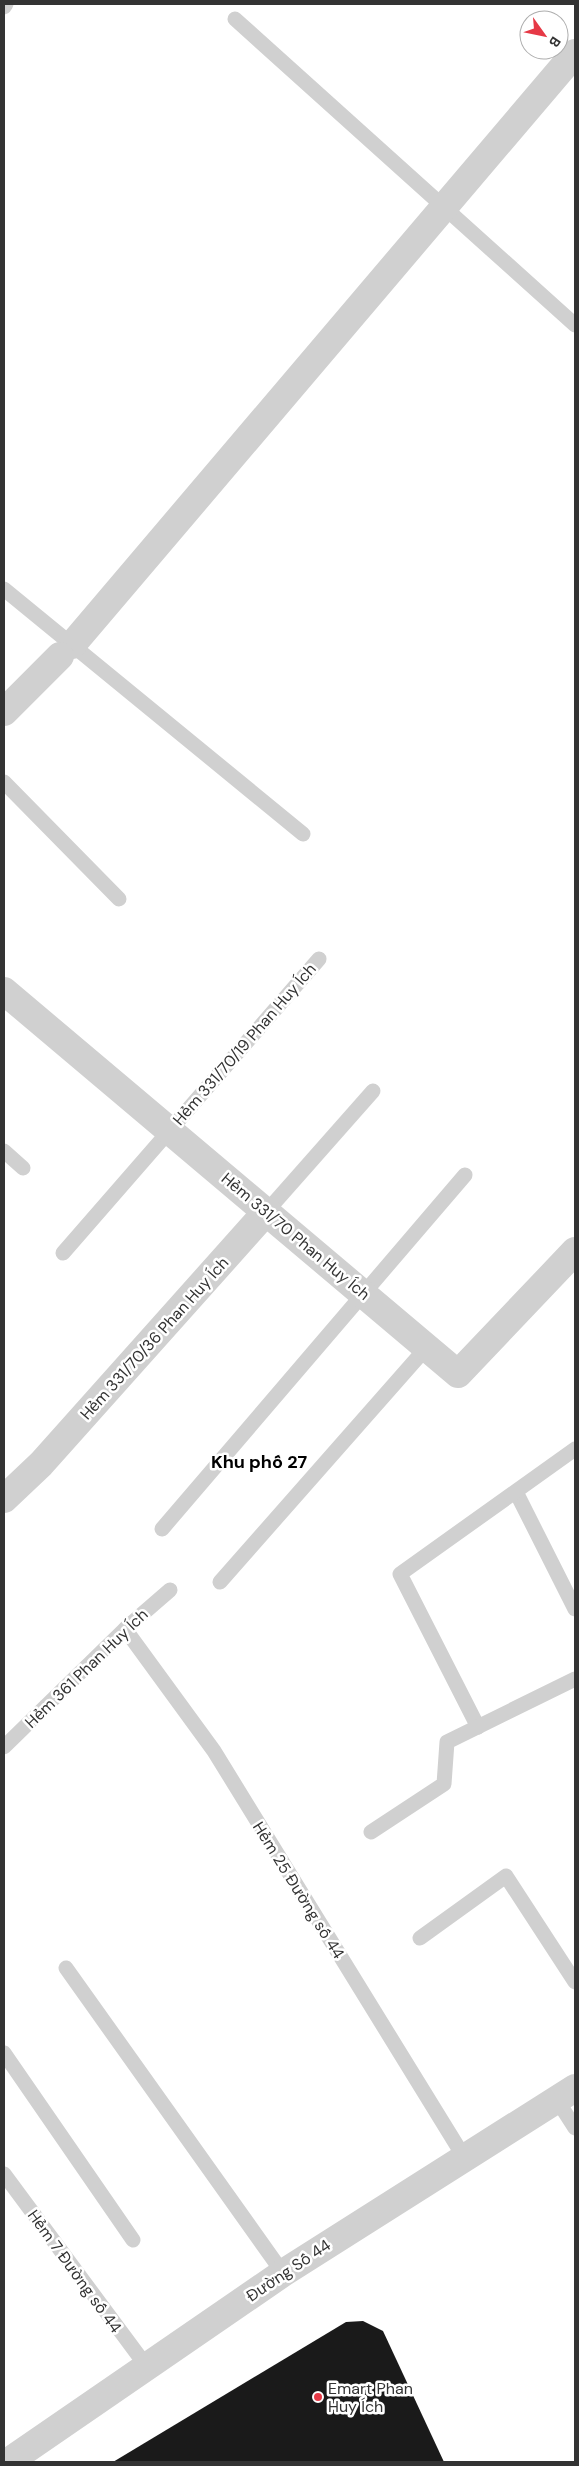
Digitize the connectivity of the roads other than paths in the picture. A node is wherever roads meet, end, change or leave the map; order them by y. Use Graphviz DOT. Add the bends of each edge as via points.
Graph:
graph roads {
  1 [pos="234,19"];
  2 [pos="575,53"];
  3 [pos="444,205"];
  4 [pos="575,325"];
  5 [pos="4,589"];
  6 [pos="66,651"];
  7 [pos="4,712"];
  8 [pos="4,782"];
  9 [pos="303,834"];
  10 [pos="119,899"];
  11 [pos="319,959"];
  12 [pos="4,991"];
  13 [pos="374,1091"];
  14 [pos="170,1130"];
  15 [pos="4,1151"];
  16 [pos="23,1168"];
  17 [pos="465,1175"];
  18 [pos="267,1211"];
  19 [pos="575,1251"];
  20 [pos="63,1253"];
  21 [pos="365,1294"];
  22 [pos="427,1347"];
  23 [pos="575,1450"];
  24 [pos="516,1492"];
  25 [pos="4,1499"];
  26 [pos="162,1530"];
  27 [pos="220,1582"];
  28 [pos="170,1590"];
  29 [pos="575,1609"];
  30 [pos="125,1629"];
  31 [pos="575,1679"];
  32 [pos="478,1726"];
  33 [pos="4,1747"];
  34 [pos="371,1832"];
  35 [pos="420,1938"];
  36 [pos="66,1968"];
  37 [pos="575,1982"];
  38 [pos="4,2053"];
  39 [pos="566,2094"];
  40 [pos="575,2128"];
  41 [pos="464,2157"];
  42 [pos="4,2174"];
  43 [pos="133,2240"];
  44 [pos="283,2272"];
  45 [pos="147,2367"];
  46 [pos="8,2462"];
  1 -- 3 [label="lane"];
  2 -- 3 [label="street"];
  3 -- 4 [label="lane"];
  3 -- 6 [label="street"];
  5 -- 6 [label="lane"];
  6 -- 7 [label="street"];
  6 -- 9 [label="lane"];
  8 -- 10 [label="lane"];
  11 -- 14 [label="lane, Hẻm 331/70/19 Phan Huy Ích"];
  12 -- 14 [label="street, Hẻm 331/70 Phan Huy Ích"];
  13 -- 18 [label="lane"];
  14 -- 18 [label="street, Hẻm 331/70 Phan Huy Ích"];
  14 -- 20 [label="lane, Hẻm 331/70/19 Phan Huy Ích"];
  15 -- 16 [label="lane"];
  17 -- 21 [label="lane"];
  18 -- 21 [label="street, Hẻm 331/70 Phan Huy Ích"];
  18 -- 25 [label="street, Hẻm 331/70/36 Phan Huy Ích" via="41,1464"];
  19 -- 22 [label="street, Hẻm 331/70 Phan Huy Ích" via="458,1374"];
  21 -- 22 [label="street, Hẻm 331/70 Phan Huy Ích"];
  21 -- 26 [label="lane"];
  22 -- 27 [label="lane"];
  23 -- 24 [label="lane"];
  24 -- 29 [label="lane"];
  24 -- 32 [label="lane" via="400,1574"];
  28 -- 30 [label="lane, Hẻm 361 Phan Huy Ích"];
  30 -- 33 [label="lane, Hẻm 361 Phan Huy Ích"];
  30 -- 41 [label="lane, Hẻm 25 Đường số 44" via="214,1751"];
  31 -- 32 [label="lane"];
  32 -- 34 [label="lane" via="447,1742 444,1784"];
  35 -- 37 [label="lane" via="506,1876"];
  36 -- 44 [label="lane"];
  38 -- 43 [label="lane"];
  39 -- 40 [label="lane"];
  39 -- 41 [label="street, Đường Số 44"];
  41 -- 44 [label="street, Đường Số 44"];
  42 -- 45 [label="lane, Hẻm 7 Đường số 44"];
  44 -- 45 [label="street, Đường Số 44"];
  45 -- 46 [label="street, Đường Số 44"];
}
